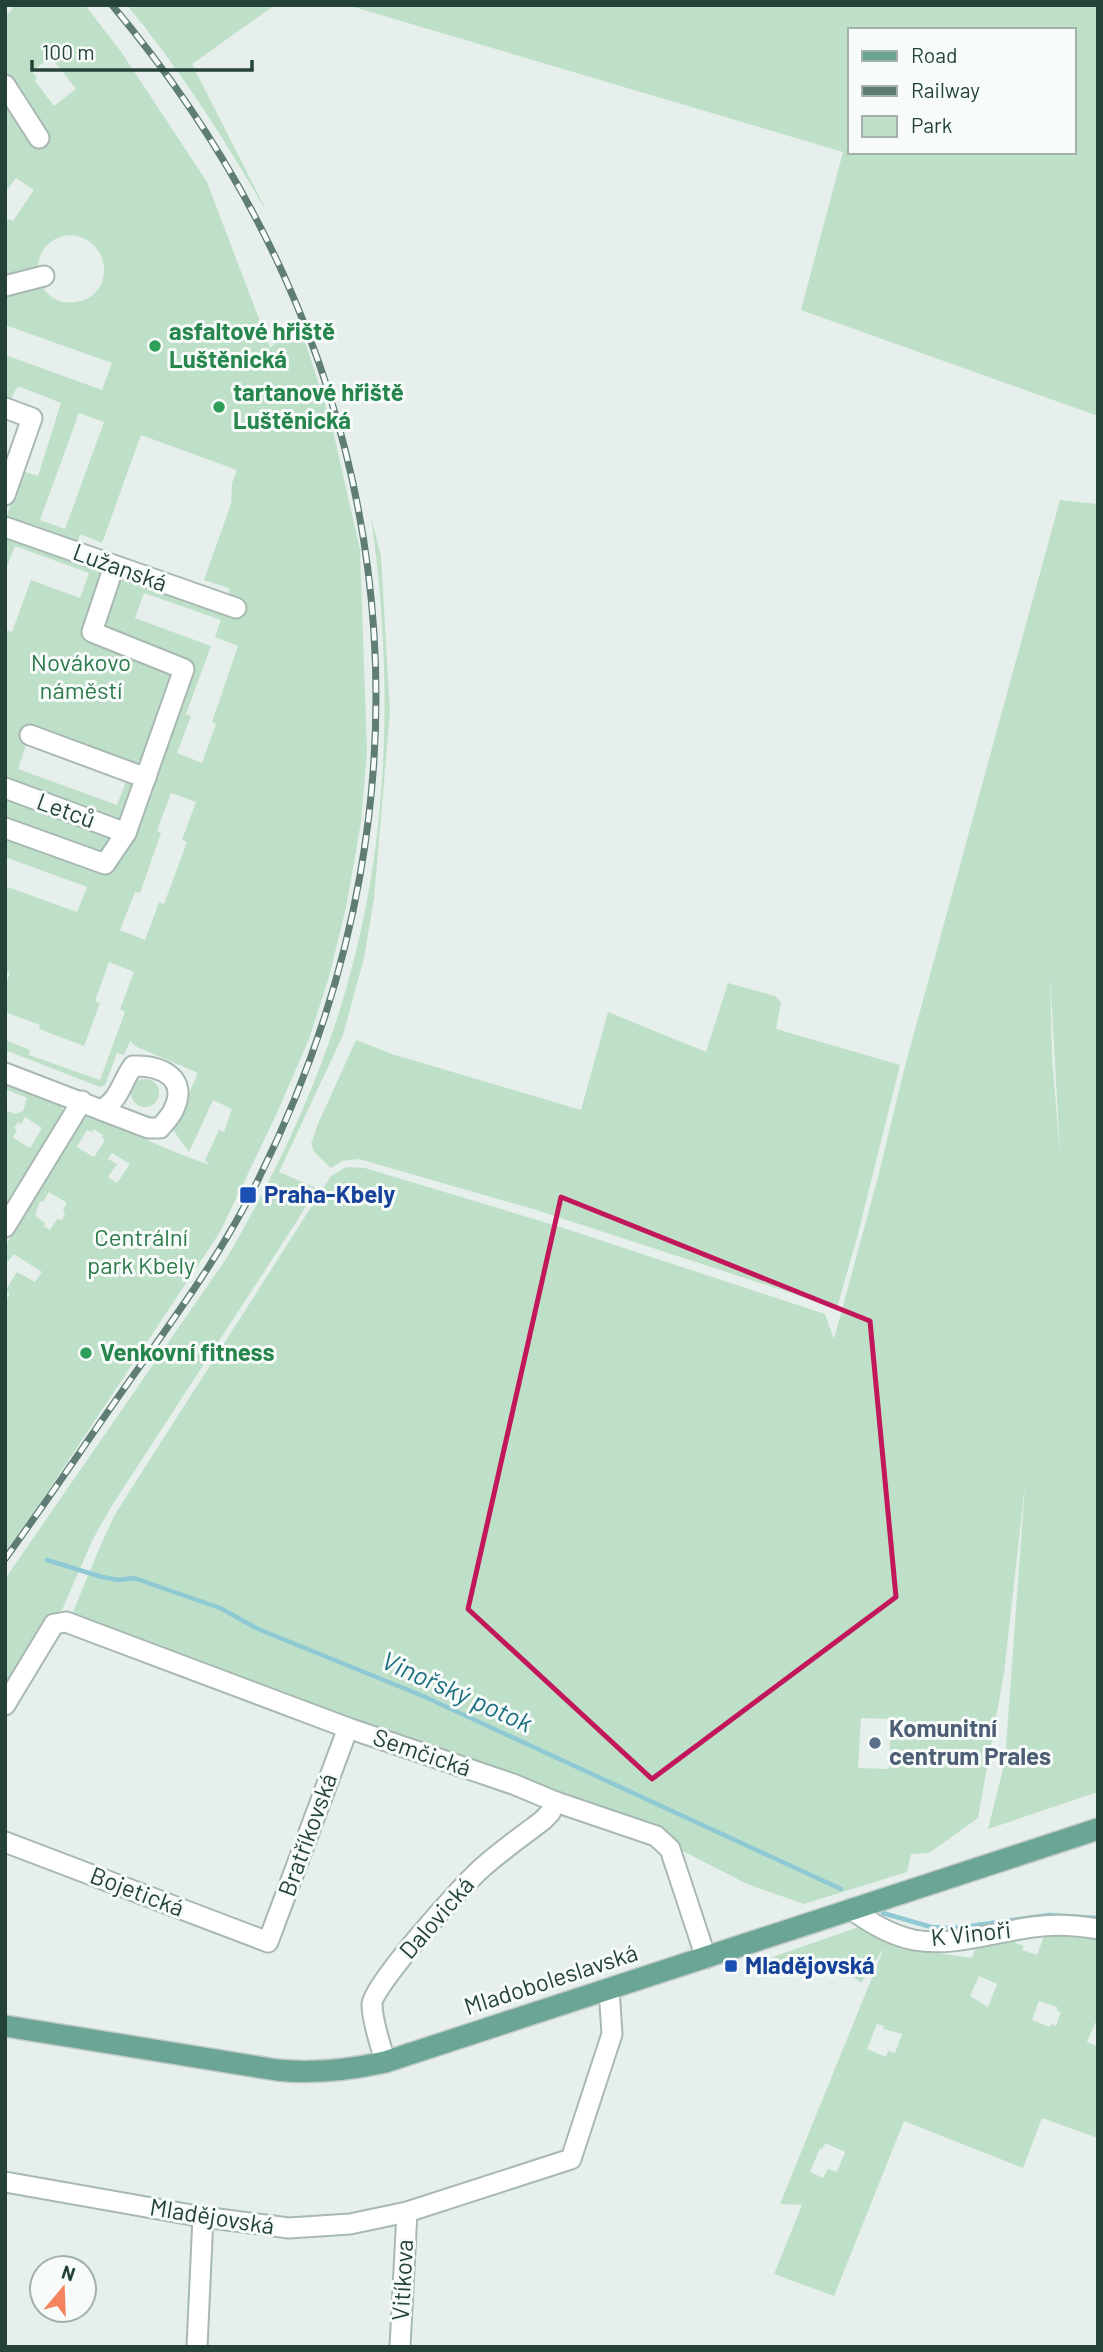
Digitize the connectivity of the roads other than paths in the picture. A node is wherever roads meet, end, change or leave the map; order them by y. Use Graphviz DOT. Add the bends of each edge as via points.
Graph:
graph roads {
  1 [pos="5,85"];
  2 [pos="39,138"];
  3 [pos="44,276"];
  4 [pos="5,286"];
  5 [pos="5,408"];
  6 [pos="5,495"];
  7 [pos="5,527"];
  8 [pos="114,566"];
  9 [pos="236,608"];
  10 [pos="30,735"];
  11 [pos="146,778"];
  12 [pos="5,788"];
  13 [pos="5,828"];
  14 [pos="126,833"];
  15 [pos="5,1073"];
  16 [pos="82,1101"];
  17 [pos="102,1109"];
  18 [pos="5,1227"];
  19 [pos="5,1705"];
  20 [pos="348,1728"];
  21 [pos="556,1802"];
  22 [pos="1098,1829"];
  23 [pos="5,1842"];
  24 [pos="851,1909"];
  25 [pos="1098,1929"];
  26 [pos="268,1942"];
  27 [pos="706,1958"];
  28 [pos="610,1989"];
  29 [pos="5,2026"];
  30 [pos="385,2062"];
  31 [pos="5,2182"];
  32 [pos="407,2212"];
  33 [pos="204,2217"];
  34 [pos="197,2347"];
  35 [pos="400,2347"];
  1 -- 2 [label="street"];
  3 -- 4 [label="street"];
  5 -- 6 [label="street" via="32,418"];
  7 -- 8 [label="street, Lužanská"];
  8 -- 9 [label="street, Lužanská"];
  8 -- 11 [label="street" via="92,632 184,669"];
  10 -- 11 [label="street"];
  11 -- 14 [label="street, Letců"];
  12 -- 14 [label="street, Letců"];
  13 -- 14 [label="street, Letců" via="105,864"];
  15 -- 16 [label="street"];
  16 -- 17 [label="street"];
  16 -- 18 [label="street"];
  19 -- 20 [label="street, Semčická" via="54,1624 63,1621"];
  20 -- 21 [label="street, Semčická"];
  20 -- 26 [label="street, Bratříkovská"];
  21 -- 27 [label="street, Semčická" via="664,1842"];
  21 -- 30 [label="street, Dalovická" via="542,1821 461,1888 407,1950 372,2003"];
  22 -- 24 [label="main road, Mladoboleslavská"];
  23 -- 26 [label="street, Bojetická"];
  24 -- 25 [label="street, K Vinoři" via="876,1926 915,1940 949,1941 1066,1924"];
  24 -- 27 [label="main road, Mladoboleslavská"];
  27 -- 28 [label="main road, Mladoboleslavská"];
  28 -- 30 [label="main road, Mladoboleslavská"];
  28 -- 32 [label="street, Mladějovská" via="612,2034 571,2159"];
  29 -- 30 [label="main road, Mladoboleslavská" via="293,2072 348,2070"];
  31 -- 33 [label="street, Mladějovská"];
  32 -- 33 [label="street, Mladějovská" via="351,2224 289,2228"];
  32 -- 35 [label="street, Vitíkova"];
  33 -- 34 [label="street"];
}
